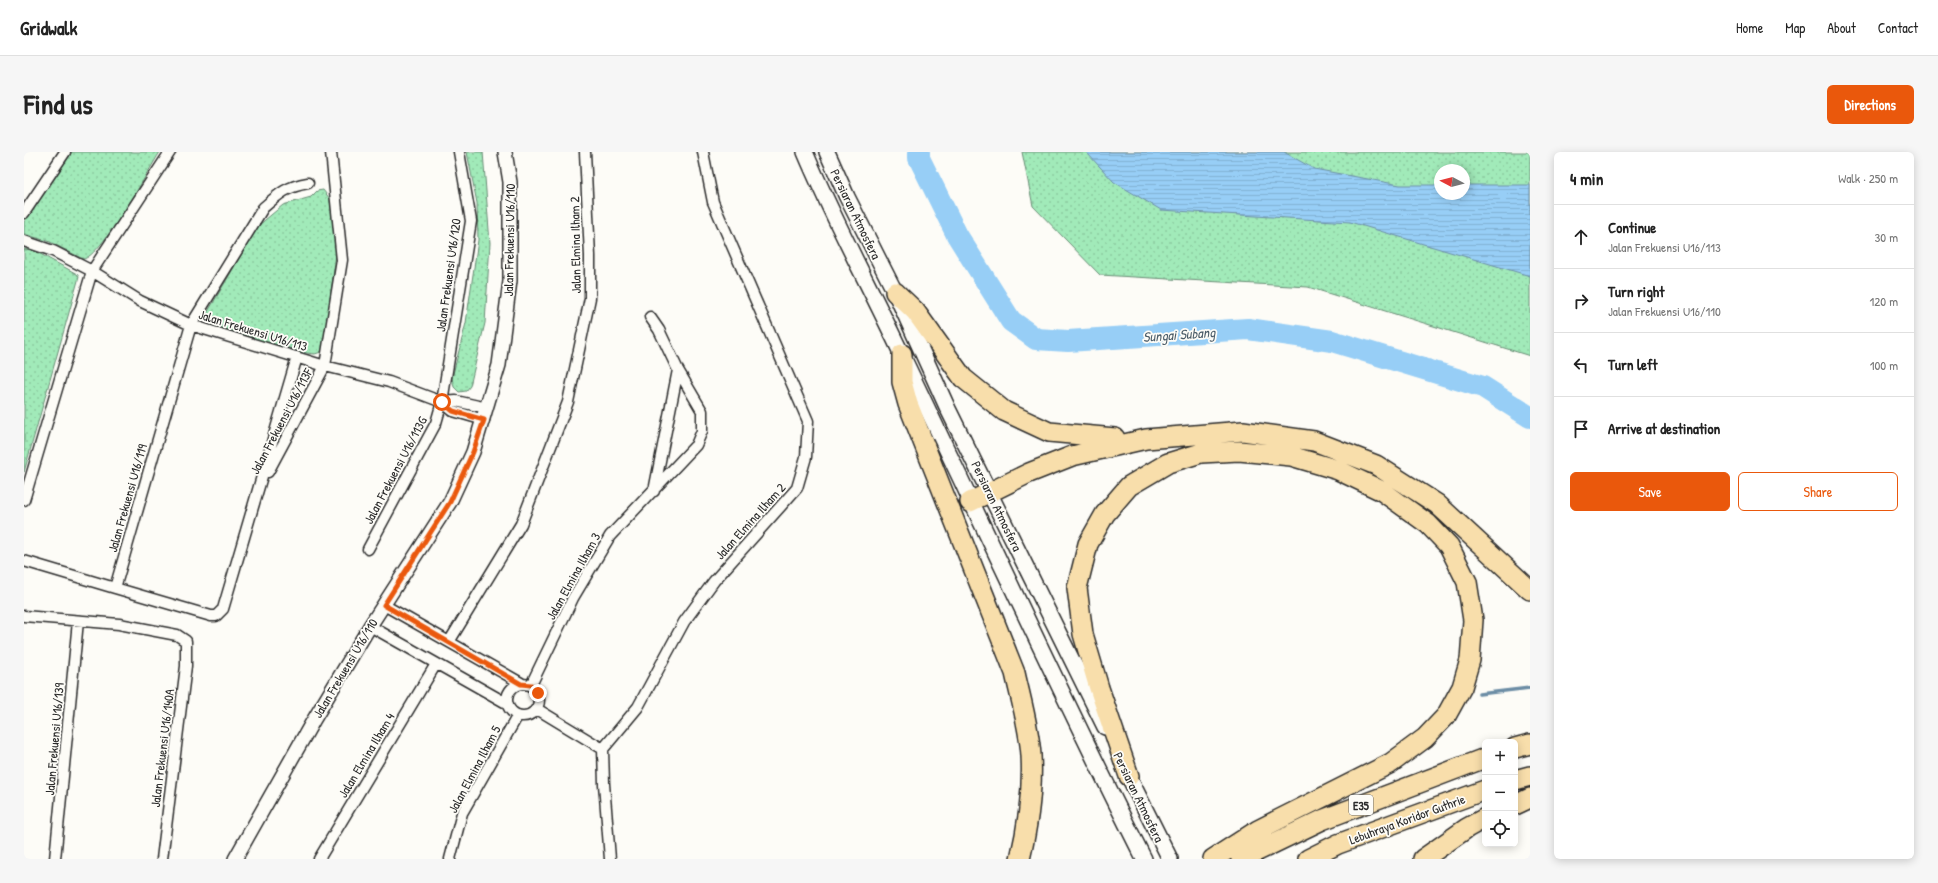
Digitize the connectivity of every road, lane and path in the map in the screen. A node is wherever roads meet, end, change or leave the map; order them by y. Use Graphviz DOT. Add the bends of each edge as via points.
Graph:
graph roads {
  1 [pos="65,152"];
  2 [pos="170,152"];
  3 [pos="331,152"];
  4 [pos="459,152"];
  5 [pos="505,152"];
  6 [pos="585,152"];
  7 [pos="703,152"];
  8 [pos="805,152"];
  9 [pos="827,152"];
  10 [pos="308,183"];
  11 [pos="24,213"];
  12 [pos="24,241"];
  13 [pos="92,271"];
  14 [pos="895,292"];
  15 [pos="650,317"];
  16 [pos="191,325"];
  17 [pos="902,354"];
  18 [pos="297,357"];
  19 [pos="326,366"];
  20 [pos="678,370"];
  21 [pos="442,402"];
  22 [pos="485,414"];
  23 [pos="1146,440"];
  24 [pos="259,489"];
  25 [pos="654,491"];
  26 [pos="990,492"];
  27 [pos="24,500"];
  28 [pos="970,502"];
  29 [pos="368,548"];
  30 [pos="24,562"];
  31 [pos="115,588"];
  32 [pos="1530,590"];
  33 [pos="384,605"];
  34 [pos="24,616"];
  35 [pos="78,621"];
  36 [pos="370,626"];
  37 [pos="449,642"];
  38 [pos="436,664"];
  39 [pos="521,684"];
  40 [pos="531,685"];
  41 [pos="508,704"];
  42 [pos="537,709"];
  43 [pos="518,715"];
  44 [pos="1530,744"];
  45 [pos="1518,747"];
  46 [pos="603,749"];
  47 [pos="1482,759"];
  48 [pos="1129,776"];
  49 [pos="1530,776"];
  50 [pos="1518,779"];
  51 [pos="1482,791"];
  52 [pos="1530,798"];
  53 [pos="1518,804"];
  54 [pos="1482,820"];
  55 [pos="55,859"];
  56 [pos="162,859"];
  57 [pos="235,859"];
  58 [pos="319,859"];
  59 [pos="450,859"];
  60 [pos="610,859"];
  61 [pos="1020,859"];
  62 [pos="1144,859"];
  63 [pos="1170,859"];
  64 [pos="1213,859"];
  65 [pos="1241,859"];
  66 [pos="1308,859"];
  67 [pos="1423,859"];
  1 -- 11 [label="street"];
  2 -- 13 [label="street"];
  3 -- 19 [label="street, Jalan Frekuensi U16/113F" via="342,260"];
  4 -- 21 [label="street, Jalan Frekuensi U16/120" via="471,221"];
  5 -- 22 [label="street, Jalan Frekuensi U16/110" via="510,182 510,281 502,350"];
  6 -- 37 [label="street, Jalan Elmina Ilham 2" via="590,298 568,402 521,524"];
  7 -- 46 [label="street, Jalan Elmina Ilham 2" via="713,202 808,421 806,458 797,488 714,581 684,622 638,707"];
  8 -- 17 [label="main road, Persiaran Atmosfera"];
  9 -- 14 [label="main road, Persiaran Atmosfera"];
  10 -- 16 [label="street, Jalan Frekuensi U16/119" via="292,186 280,192 263,208"];
  12 -- 13 [label="street, Jalan Frekuensi U16/113" via="52,251"];
  13 -- 16 [label="street, Jalan Frekuensi U16/113" via="140,301"];
  13 -- 27 [label="street"];
  14 -- 23 [label="highway" via="915,311 963,378 1004,411 1049,432 1095,438"];
  14 -- 26 [label="main road, Persiaran Atmosfera" via="948,409"];
  15 -- 20 [label="street, Jalan Elmina Ilham 3"];
  16 -- 18 [label="street, Jalan Frekuensi U16/113"];
  16 -- 31 [label="street, Jalan Frekuensi U16/119"];
  17 -- 28 [label="main road, Persiaran Atmosfera"];
  17 -- 61 [label="highway" via="902,382 908,404 1015,673 1031,755 1030,798"];
  18 -- 19 [label="street, Jalan Frekuensi U16/113"];
  18 -- 24 [label="street, Jalan Frekuensi U16/113F"];
  19 -- 21 [label="street, Jalan Frekuensi U16/113" via="389,382"];
  19 -- 24 [label="street, Jalan Frekuensi U16/113F"];
  20 -- 25 [label="street"];
  20 -- 25 [label="street, Jalan Elmina Ilham 3" via="702,411 702,431 696,445"];
  21 -- 22 [label="street, Jalan Frekuensi U16/113" via="453,411"];
  21 -- 29 [label="street, Jalan Frekuensi U16/113G" via="436,423"];
  22 -- 33 [label="street, Jalan Frekuensi U16/110" via="473,452 450,502"];
  23 -- 26 [label="highway" via="1072,456 1028,473"];
  23 -- 32 [label="highway" via="1243,431 1314,441 1376,465 1438,504"];
  24 -- 31 [label="street, Jalan Frekuensi U16/113F" via="223,609 216,616"];
  25 -- 40 [label="street, Jalan Elmina Ilham 3" via="610,536 573,598"];
  26 -- 28 [label="highway"];
  26 -- 48 [label="main road, Persiaran Atmosfera"];
  28 -- 62 [label="main road, Persiaran Atmosfera"];
  30 -- 31 [label="street"];
  33 -- 36 [label="street, Jalan Frekuensi U16/110"];
  33 -- 37 [label="street"];
  34 -- 35 [label="street"];
  35 -- 55 [label="street, Jalan Frekuensi U16/139"];
  35 -- 56 [label="street, Jalan Frekuensi U16/140A" via="119,624 177,635 186,641 186,666"];
  36 -- 38 [label="street"];
  36 -- 57 [label="street, Jalan Frekuensi U16/110"];
  37 -- 39 [label="street"];
  38 -- 41 [label="street"];
  38 -- 58 [label="street, Jalan Elmina Ilham 4"];
  39 -- 40 [label="street"];
  39 -- 41 [label="street" via="516,685 508,693"];
  40 -- 42 [label="street" via="540,698"];
  41 -- 43 [label="street" via="513,713"];
  42 -- 43 [label="street" via="529,715"];
  42 -- 46 [label="street"];
  43 -- 59 [label="street, Jalan Elmina Ilham 5" via="462,814"];
  44 -- 45 [label="highway"];
  46 -- 60 [label="street"];
  47 -- 65 [label="highway, E35" via="1322,820"];
  48 -- 63 [label="main road, Persiaran Atmosfera"];
  48 -- 64 [label="highway" via="1083,634 1077,588 1088,544 1105,514 1129,486 1168,463 1201,453 1239,451 1291,456 1338,470 1382,491 1428,524 1449,546 1467,582 1473,620 1470,660 1462,687 1446,716 1425,738 1391,763 1258,830"];
  49 -- 50 [label="highway"];
  51 -- 66 [label="highway, Lebuhraya Koridor Guthrie / E35" via="1338,844"];
  52 -- 53 [label="highway"];
  54 -- 67 [label="highway"];
}
